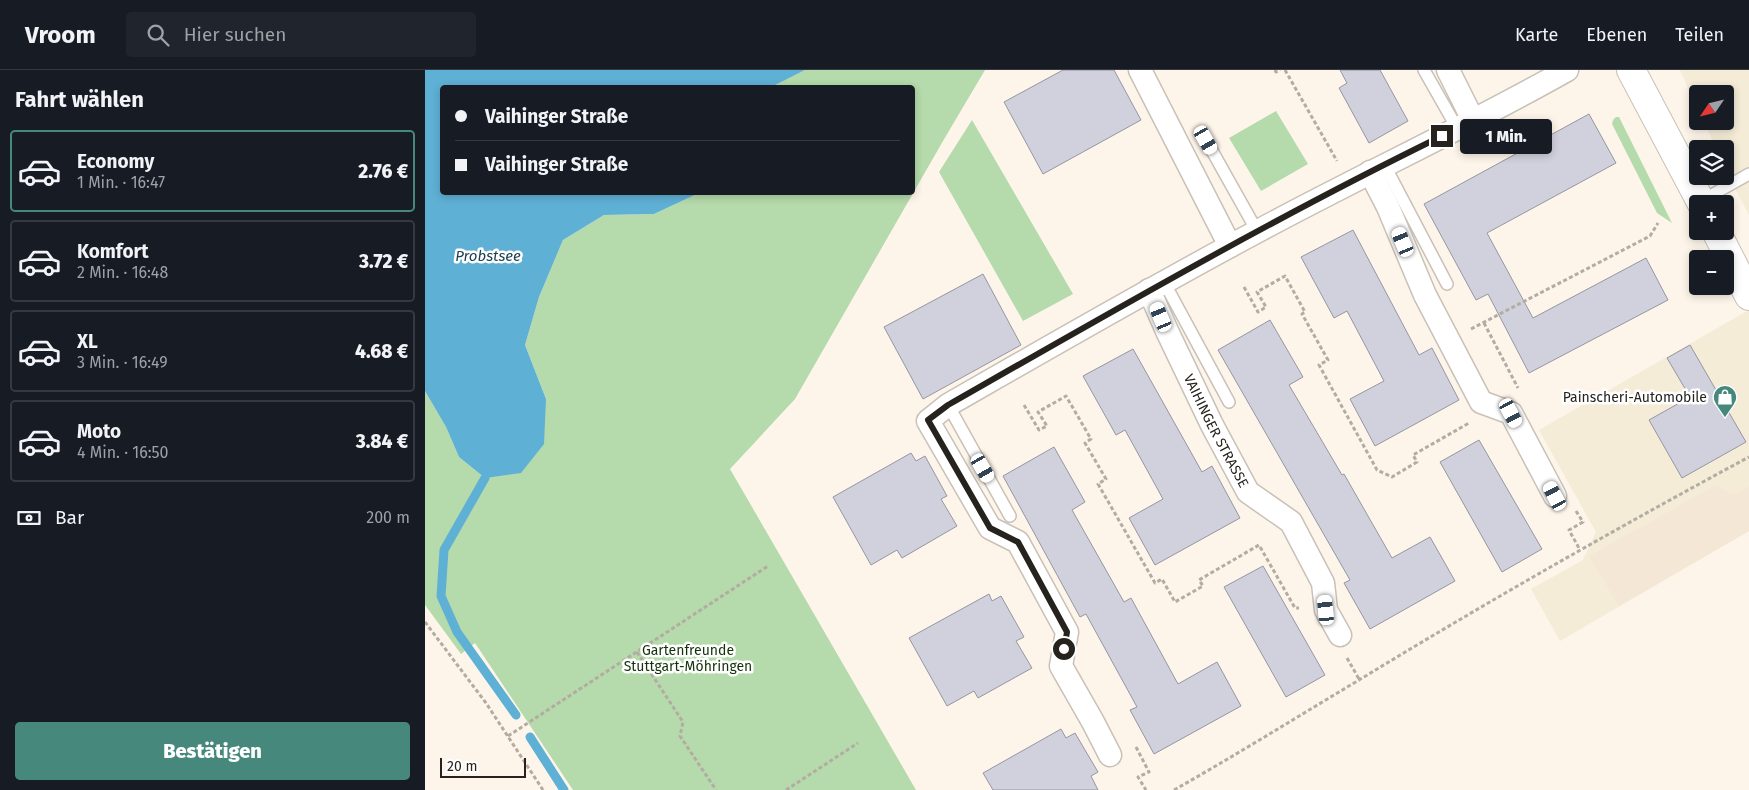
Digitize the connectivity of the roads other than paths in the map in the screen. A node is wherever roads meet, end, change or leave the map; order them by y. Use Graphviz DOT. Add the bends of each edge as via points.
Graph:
graph roads {
  1 [pos="1140,70"];
  2 [pos="1424,70"];
  3 [pos="1448,70"];
  4 [pos="1567,70"];
  5 [pos="1631,70"];
  6 [pos="1465,124"];
  7 [pos="1206,140"];
  8 [pos="1377,168"];
  9 [pos="1749,174"];
  10 [pos="1697,195"];
  11 [pos="1713,195"];
  12 [pos="1257,231"];
  13 [pos="1721,240"];
  14 [pos="1230,246"];
  15 [pos="1447,284"];
  16 [pos="1157,286"];
  17 [pos="1749,296"];
  18 [pos="1229,402"];
  19 [pos="948,405"];
  20 [pos="1555,496"];
  21 [pos="1010,516"];
  22 [pos="1340,635"];
  23 [pos="1110,755"];
  1 -- 14 [label="street"];
  2 -- 6 [label="lane"];
  3 -- 6 [label="street"];
  4 -- 6 [label="street"];
  5 -- 10 [label="main road"];
  6 -- 8 [label="street"];
  7 -- 12 [label="lane"];
  8 -- 12 [label="street"];
  8 -- 15 [label="lane"];
  8 -- 20 [label="street" via="1388,207 1425,295 1481,402 1511,413"];
  9 -- 11 [label="lane"];
  12 -- 14 [label="street"];
  13 -- 17 [label="main road"];
  14 -- 16 [label="street"];
  16 -- 18 [label="lane"];
  16 -- 19 [label="street"];
  16 -- 22 [label="street, VAIHINGER STRASSE" via="1167,330 1212,425 1248,492 1291,522 1323,583 1326,610"];
  19 -- 21 [label="lane"];
  19 -- 23 [label="street" via="928,420 990,528 1018,542 1067,632 1061,666"];
}
